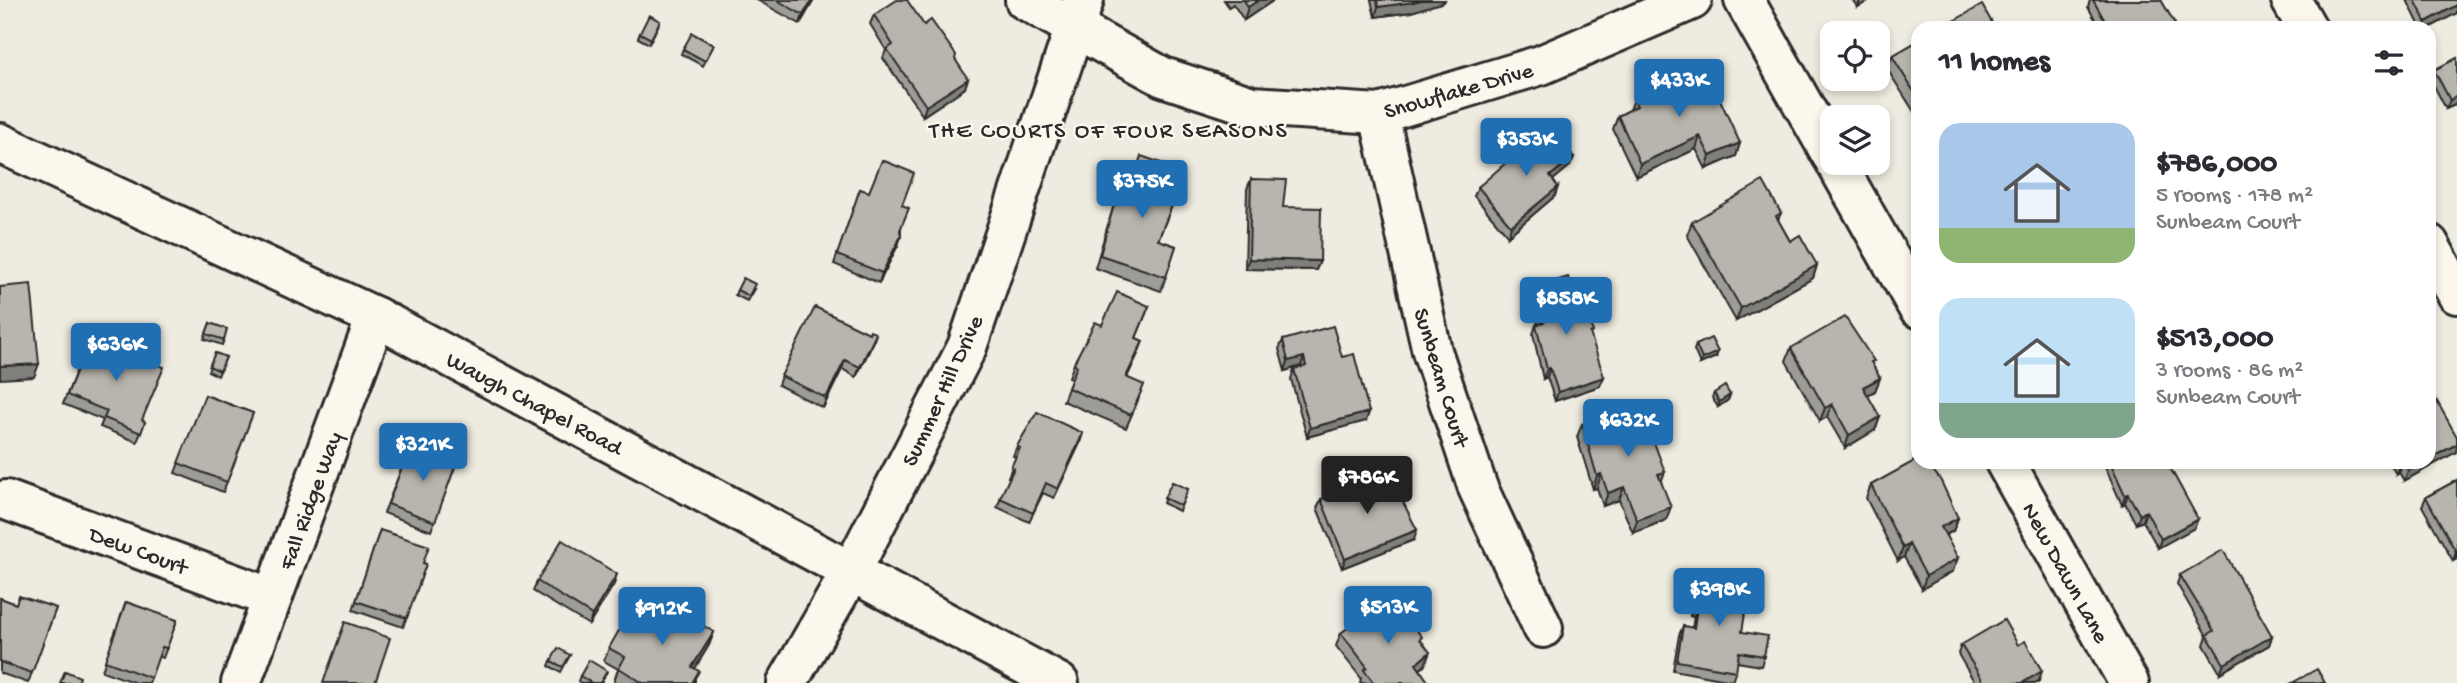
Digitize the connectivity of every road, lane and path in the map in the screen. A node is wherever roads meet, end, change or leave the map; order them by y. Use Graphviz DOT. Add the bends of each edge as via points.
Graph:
graph roads {
  1 [pos="1025,0"];
  2 [pos="1692,0"];
  3 [pos="1744,0"];
  4 [pos="2291,0"];
  5 [pos="1080,15"];
  6 [pos="2303,21"];
  7 [pos="1379,114"];
  8 [pos="1820,135"];
  9 [pos="0,144"];
  10 [pos="1843,175"];
  11 [pos="2436,256"];
  12 [pos="2457,294"];
  13 [pos="1911,297"];
  14 [pos="376,317"];
  15 [pos="2008,469"];
  16 [pos="6,500"];
  17 [pos="852,570"];
  18 [pos="272,598"];
  19 [pos="1543,628"];
  20 [pos="241,683"];
  21 [pos="787,683"];
  22 [pos="1059,683"];
  23 [pos="2129,683"];
  1 -- 5 [label="street, Snowflake Drive"];
  2 -- 7 [label="street, Snowflake Drive" via="1541,65"];
  3 -- 8 [label="street"];
  4 -- 6 [label="street"];
  5 -- 7 [label="street, Snowflake Drive" via="1163,77 1252,106"];
  5 -- 17 [label="street, Summer Hill Drive" via="967,347"];
  7 -- 19 [label="street, Sunbeam Court" via="1432,351 1478,488"];
  9 -- 14 [label="street, Waugh Chapel Road"];
  10 -- 13 [label="street"];
  11 -- 12 [label="street"];
  14 -- 17 [label="street, Waugh Chapel Road"];
  14 -- 18 [label="street, Fall Ridge Way"];
  15 -- 23 [label="street, New Dawn Lane"];
  16 -- 18 [label="street, Dew Court"];
  17 -- 21 [label="street, Summer Hill Drive"];
  17 -- 22 [label="street, Waugh Chapel Road"];
  18 -- 20 [label="street, Fall Ridge Way"];
}
